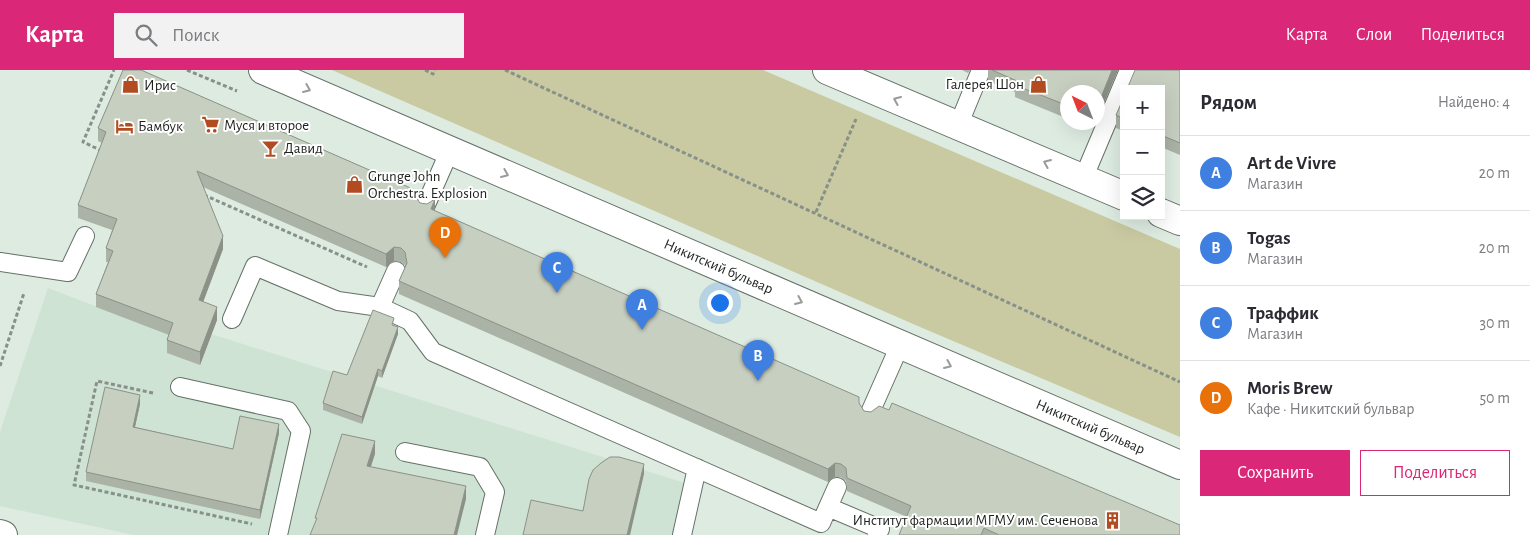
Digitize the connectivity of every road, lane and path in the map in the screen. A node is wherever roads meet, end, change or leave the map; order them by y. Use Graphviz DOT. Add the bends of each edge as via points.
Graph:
graph roads {
  1 [pos="114,70"];
  2 [pos="263,70"];
  3 [pos="425,70"];
  4 [pos="435,70"];
  5 [pos="504,70"];
  6 [pos="827,70"];
  7 [pos="981,70"];
  8 [pos="1129,70"];
  9 [pos="860,111"];
  10 [pos="958,126"];
  11 [pos="450,150"];
  12 [pos="111,155"];
  13 [pos="1084,179"];
  14 [pos="202,194"];
  15 [pos="1120,194"];
  16 [pos="425,207"];
  17 [pos="816,212"];
  18 [pos="1165,215"];
  19 [pos="1180,221"];
  20 [pos="85,236"];
  21 [pos="0,262"];
  22 [pos="33,266"];
  23 [pos="395,275"];
  24 [pos="380,308"];
  25 [pos="232,319"];
  26 [pos="900,345"];
  27 [pos="0,366"];
  28 [pos="1180,382"];
  29 [pos="180,387"];
  30 [pos="869,414"];
  31 [pos="405,452"];
  32 [pos="1178,464"];
  33 [pos="697,468"];
  34 [pos="837,486"];
  35 [pos="828,507"];
  36 [pos="279,533"];
  37 [pos="485,535"];
  38 [pos="682,535"];
  39 [pos="877,535"];
  1 -- 12 [label="path" via="83,142"];
  2 -- 11 [label="main road, Никитский бульвар, one-way"];
  3 -- 4 [label="path" via="433,74"];
  5 -- 17 [label="path"];
  10 -- 6 [label="main road, one-way"];
  7 -- 10 [label="lane"];
  8 -- 13 [label="lane"];
  9 -- 17 [label="path"];
  13 -- 10 [label="main road, one-way"];
  11 -- 16 [label="lane"];
  11 -- 26 [label="main road, Никитский бульвар, one-way"];
  13 -- 15 [label="main road"];
  14 -- 23 [label="path"];
  17 -- 28 [label="path"];
  18 -- 19 [label="main road"];
  20 -- 22 [label="lane" via="68,272"];
  21 -- 22 [label="lane"];
  22 -- 27 [label="path"];
  23 -- 24 [label="lane"];
  24 -- 25 [label="lane" via="338,301 254,266"];
  24 -- 33 [label="lane" via="410,321 433,352"];
  26 -- 30 [label="lane"];
  26 -- 32 [label="main road, Никитский бульвар, one-way"];
  29 -- 36 [label="lane" via="288,411 301,431"];
  29 -- 36 [label="path" via="158,394 97,381 74,485"];
  31 -- 37 [label="lane" via="480,467 495,492"];
  33 -- 35 [label="lane" via="821,523"];
  33 -- 38 [label="lane"];
  34 -- 35 [label="lane"];
  35 -- 39 [label="lane" via="880,529"];
}
